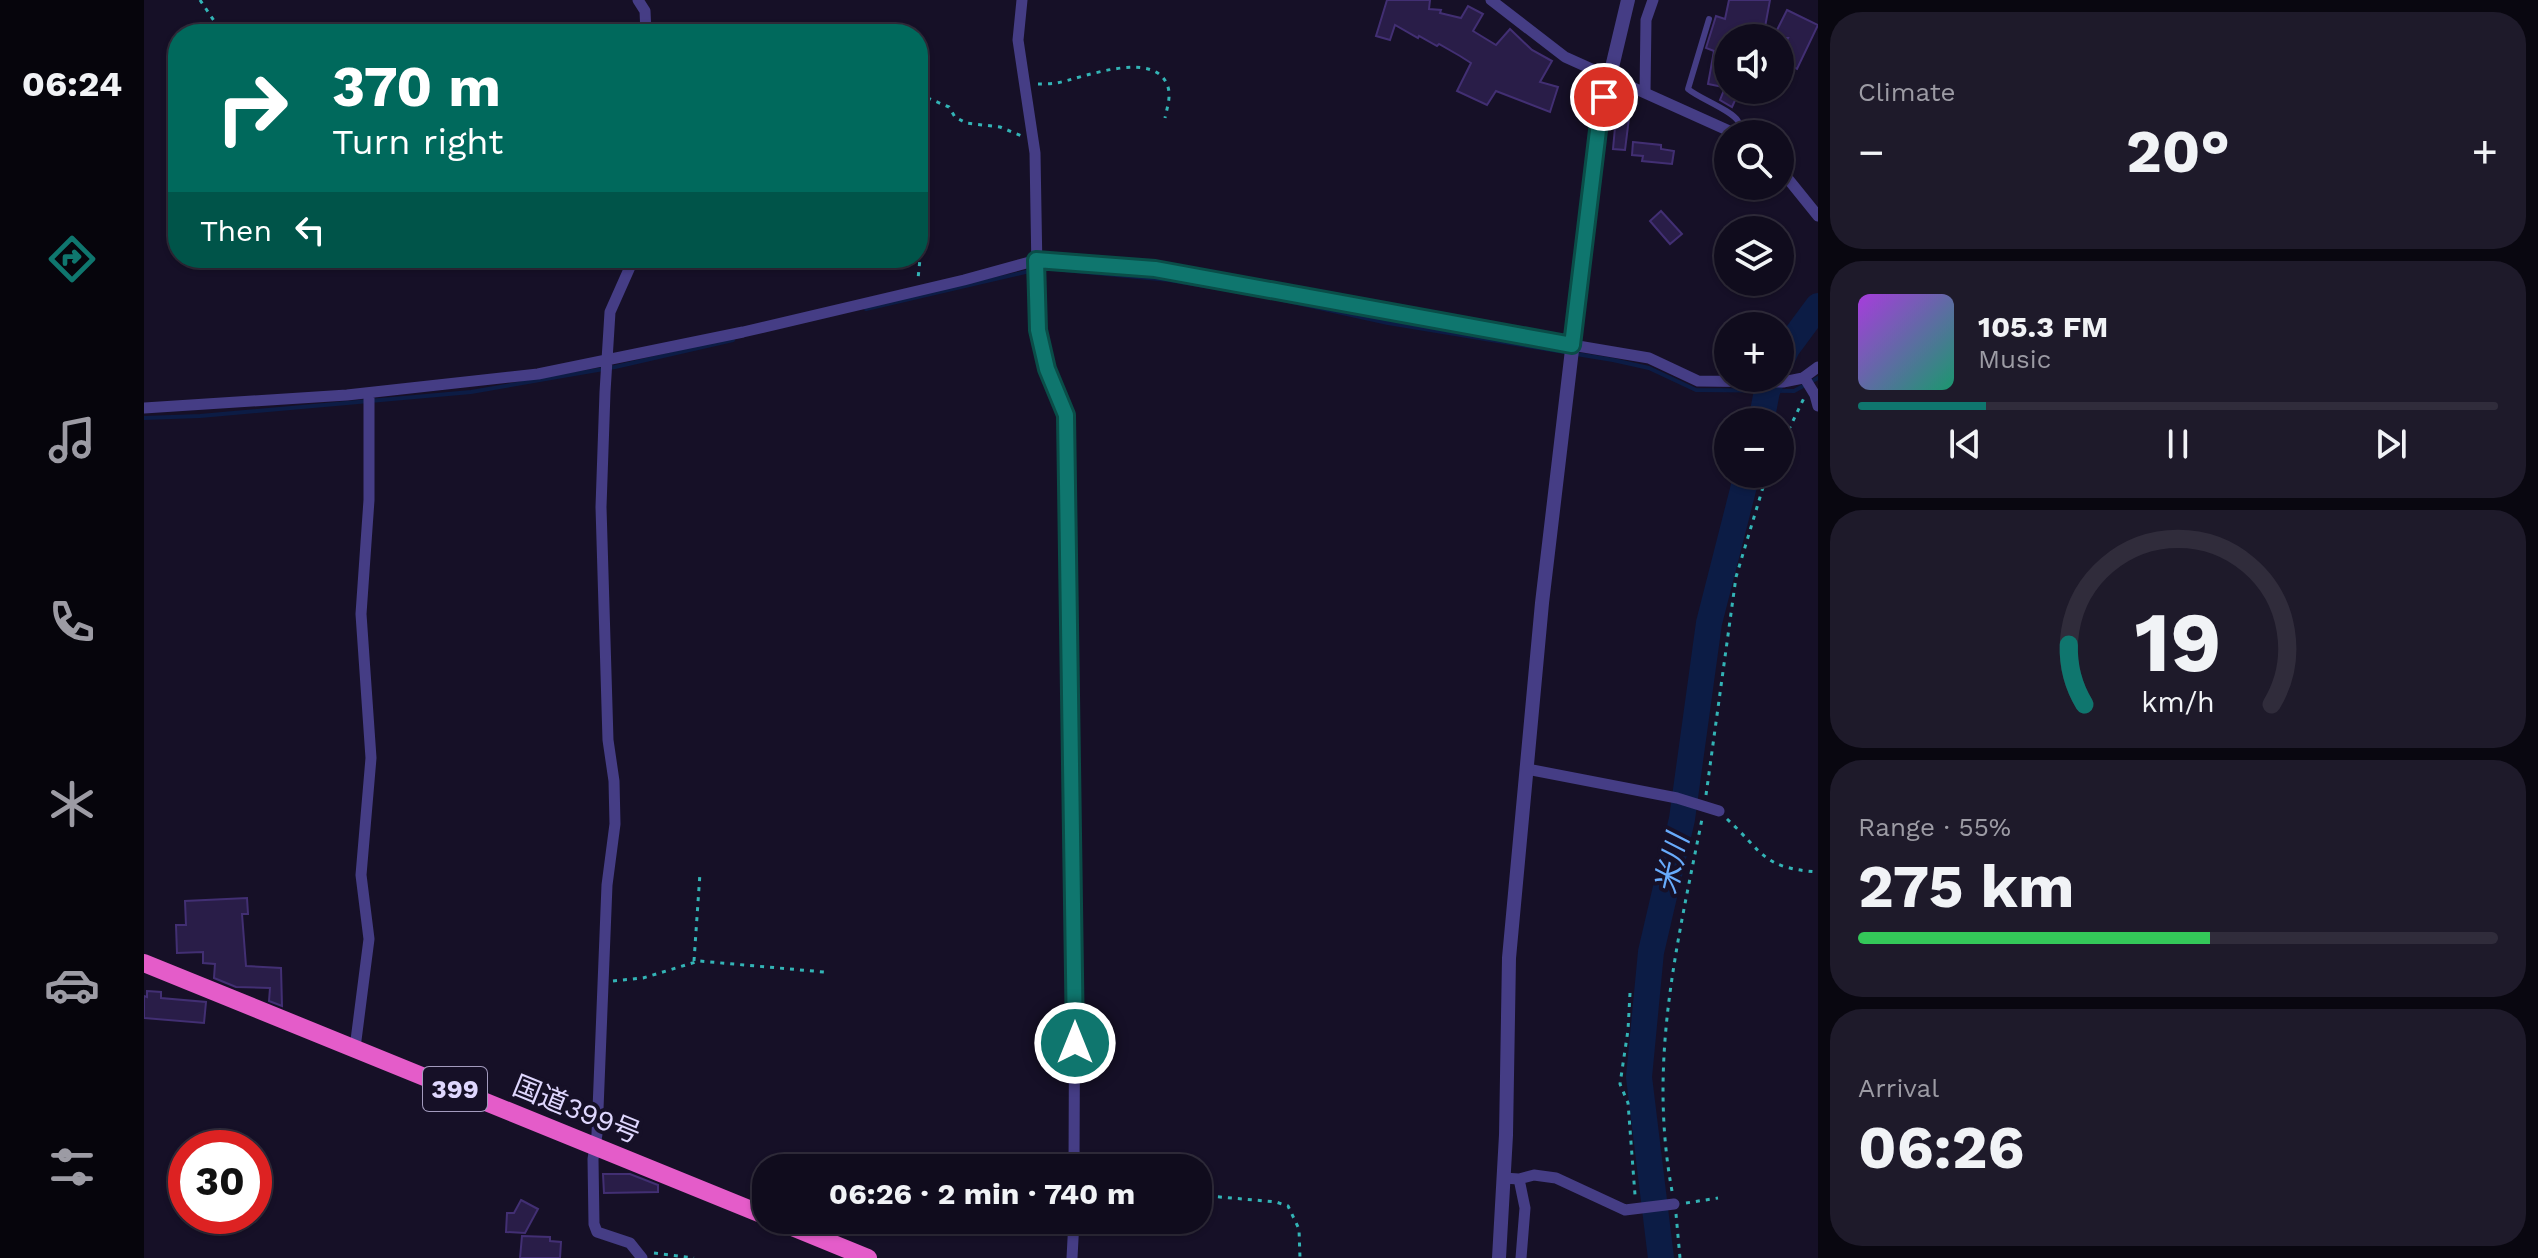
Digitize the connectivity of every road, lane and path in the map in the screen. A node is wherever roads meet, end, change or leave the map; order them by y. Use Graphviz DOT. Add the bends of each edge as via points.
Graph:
graph roads {
  1 [pos="200,0"];
  2 [pos="638,0"];
  3 [pos="1022,0"];
  4 [pos="1491,0"];
  5 [pos="1628,0"];
  6 [pos="1653,0"];
  7 [pos="1709,19"];
  8 [pos="216,24"];
  9 [pos="646,24"];
  10 [pos="1608,76"];
  11 [pos="1025,85"];
  12 [pos="1645,92"];
  13 [pos="928,98"];
  14 [pos="1165,118"];
  15 [pos="1738,120"];
  16 [pos="1714,123"];
  17 [pos="1032,140"];
  18 [pos="1794,186"];
  19 [pos="1818,216"];
  20 [pos="1036,266"];
  21 [pos="630,268"];
  22 [pos="918,268"];
  23 [pos="925,289"];
  24 [pos="1572,345"];
  25 [pos="607,367"];
  26 [pos="1818,367"];
  27 [pos="1808,384"];
  28 [pos="369,398"];
  29 [pos="1818,406"];
  30 [pos="144,408"];
  31 [pos="1794,417"];
  32 [pos="1763,488"];
  33 [pos="1527,769"];
  34 [pos="1699,803"];
  35 [pos="1719,811"];
  36 [pos="1818,872"];
  37 [pos="700,873"];
  38 [pos="694,962"];
  39 [pos="144,963"];
  40 [pos="824,972"];
  41 [pos="602,983"];
  42 [pos="1630,993"];
  43 [pos="355,1048"];
  44 [pos="595,1146"];
  45 [pos="1074,1154"];
  46 [pos="1503,1178"];
  47 [pos="1519,1179"];
  48 [pos="1212,1196"];
  49 [pos="1718,1198"];
  50 [pos="1675,1206"];
  51 [pos="1648,1208"];
  52 [pos="752,1210"];
  53 [pos="809,1234"];
  54 [pos="1073,1234"];
  55 [pos="640,1255"];
  56 [pos="694,1258"];
  57 [pos="868,1258"];
  58 [pos="1072,1258"];
  59 [pos="1300,1258"];
  60 [pos="1499,1258"];
  61 [pos="1521,1258"];
  62 [pos="1680,1258"];
  1 -- 8 [label="path"];
  2 -- 9 [label="street"];
  3 -- 11 [label="street" via="1018,40"];
  4 -- 10 [label="street" via="1565,57"];
  5 -- 10 [label="street"];
  6 -- 12 [label="street" via="1646,20"];
  7 -- 15 [label="lane" via="1688,89"];
  10 -- 12 [label="street"];
  10 -- 24 [label="street"];
  11 -- 14 [label="path" via="1055,84 1117,68 1151,71 1168,85"];
  11 -- 17 [label="street"];
  12 -- 16 [label="street"];
  13 -- 17 [label="path" via="949,107 966,123 1000,127"];
  17 -- 20 [label="street"];
  18 -- 19 [label="street"];
  20 -- 23 [label="street"];
  20 -- 24 [label="street" via="1183,274"];
  20 -- 45 [label="street" via="1038,330 1066,415"];
  21 -- 25 [label="street" via="610,312"];
  22 -- 23 [label="path"];
  23 -- 25 [label="street"];
  24 -- 27 [label="street" via="1649,358 1698,381"];
  24 -- 33 [label="street"];
  25 -- 28 [label="street"];
  25 -- 41 [label="street" via="601,507 615,824"];
  26 -- 27 [label="street"];
  27 -- 29 [label="street"];
  27 -- 31 [label="path"];
  28 -- 30 [label="street"];
  28 -- 43 [label="street" via="361,614 371,758 361,875 369,939"];
  32 -- 34 [label="path" via="1736,577"];
  33 -- 34 [label="street"];
  33 -- 46 [label="street" via="1509,958"];
  34 -- 35 [label="street"];
  34 -- 50 [label="path" via="1663,1038 1665,1155"];
  35 -- 36 [label="path" via="1773,863"];
  37 -- 38 [label="path"];
  38 -- 40 [label="path"];
  38 -- 41 [label="path" via="643,978"];
  39 -- 43 [label="highway, 国道399号 / 399"];
  41 -- 44 [label="street"];
  42 -- 51 [label="path" via="1620,1084"];
  43 -- 44 [label="highway, 国道399号 / 399"];
  44 -- 52 [label="highway, 国道399号 / 399"];
  44 -- 55 [label="street" via="597,1232 630,1243"];
  46 -- 47 [label="street"];
  46 -- 60 [label="street"];
  47 -- 51 [label="street" via="1556,1178 1618,1208"];
  47 -- 61 [label="street" via="1525,1208"];
  48 -- 59 [label="path" via="1288,1206 1299,1229"];
  49 -- 50 [label="path"];
  50 -- 51 [label="street"];
  50 -- 62 [label="path"];
  53 -- 57 [label="highway"];
  54 -- 58 [label="street"];
  55 -- 56 [label="path"];
}
